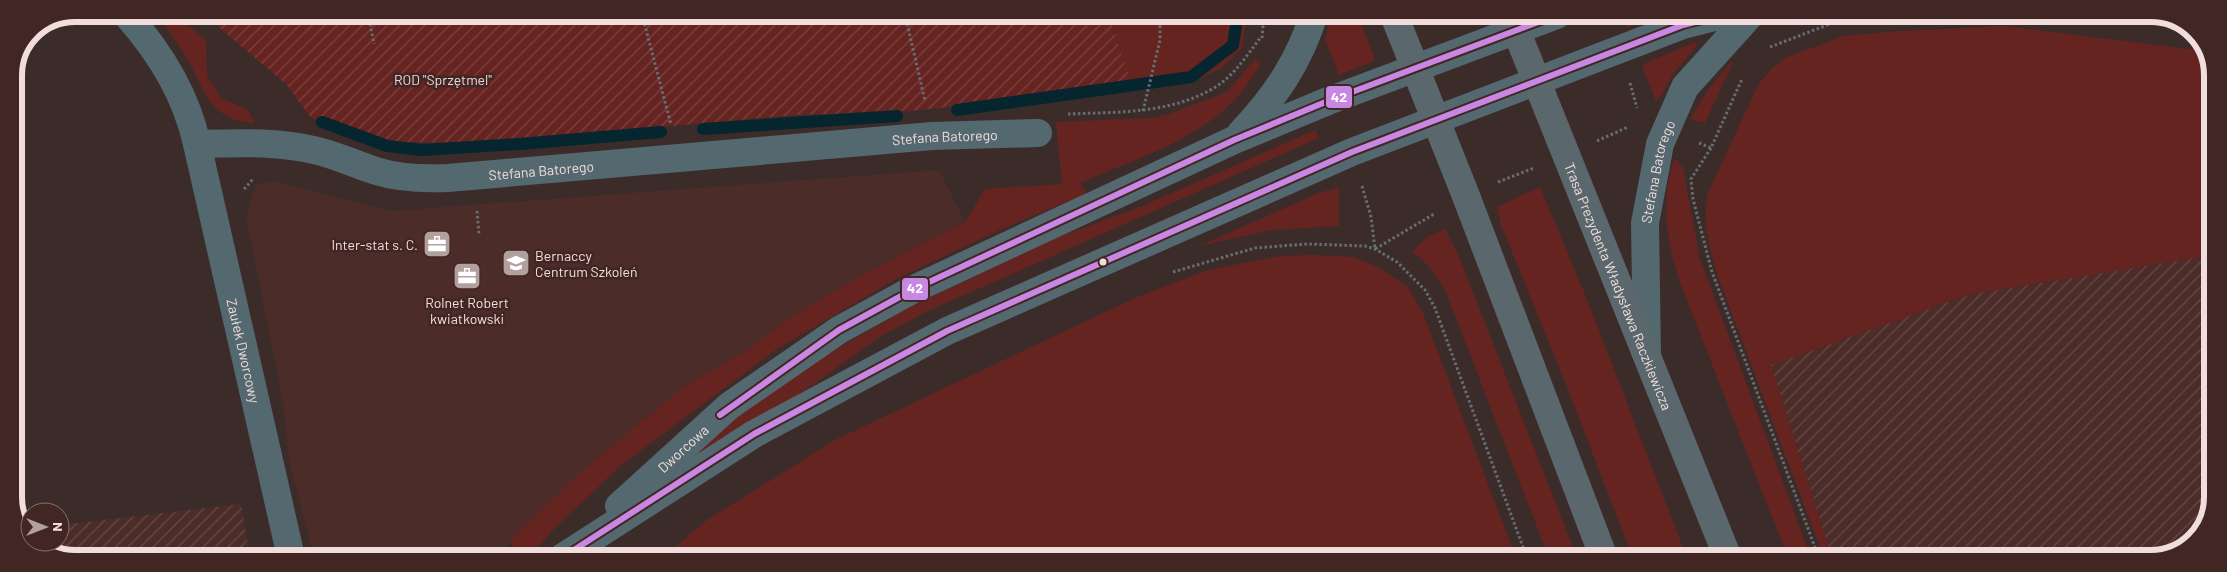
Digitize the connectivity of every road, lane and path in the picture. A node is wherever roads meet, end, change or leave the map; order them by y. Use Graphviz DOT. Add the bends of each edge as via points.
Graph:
graph roads {
  1 [pos="134,22"];
  2 [pos="370,22"];
  3 [pos="644,22"];
  4 [pos="907,22"];
  5 [pos="1160,22"];
  6 [pos="1312,22"];
  7 [pos="1397,22"];
  8 [pos="1513,22"];
  9 [pos="1695,22"];
  10 [pos="1744,22"];
  11 [pos="2141,22"];
  12 [pos="2164,25"];
  13 [pos="1261,37"];
  14 [pos="374,44"];
  15 [pos="1416,69"];
  16 [pos="1536,81"];
  17 [pos="1143,111"];
  18 [pos="1058,114"];
  19 [pos="1436,119"];
  20 [pos="1038,133"];
  21 [pos="932,136"];
  22 [pos="1234,140"];
  23 [pos="197,144"];
  24 [pos="1711,148"];
  25 [pos="679,157"];
  26 [pos="477,209"];
  27 [pos="480,234"];
  28 [pos="1167,275"];
  29 [pos="1648,358"];
  30 [pos="288,550"];
  31 [pos="571,550"];
  32 [pos="574,550"];
  33 [pos="1524,550"];
  34 [pos="1601,550"];
  35 [pos="1725,550"];
  36 [pos="1816,550"];
  1 -- 23 [label="street" via="170,73 186,107"];
  2 -- 14 [label="path"];
  3 -- 25 [label="path"];
  4 -- 21 [label="path"];
  5 -- 17 [label="path" via="1160,40"];
  6 -- 22 [label="street" via="1306,40 1266,107"];
  7 -- 15 [label="main road"];
  8 -- 15 [label="street, Dworcowa" via="1466,50"];
  8 -- 16 [label="main road, Trasa Prezydenta Władysława Raczkiewicza"];
  9 -- 16 [label="street"];
  10 -- 29 [label="street, Stefana Batorego" via="1685,87 1660,144 1645,223"];
  11 -- 12 [label="path"];
  13 -- 17 [label="path" via="1218,86"];
  15 -- 19 [label="main road"];
  15 -- 22 [label="street, Dworcowa"];
  16 -- 19 [label="street, Dworcowa"];
  16 -- 29 [label="main road, Trasa Prezydenta Władysława Raczkiewicza"];
  17 -- 18 [label="path"];
  19 -- 32 [label="street, Dworcowa" via="1343,156 947,330 754,434"];
  19 -- 34 [label="main road"];
  20 -- 21 [label="street, Stefana Batorego"];
  21 -- 25 [label="street, Stefana Batorego"];
  22 -- 31 [label="street, Dworcowa" via="914,289 839,330 729,406"];
  23 -- 25 [label="street, Stefana Batorego" via="251,143 304,148 386,173 439,178"];
  23 -- 30 [label="street, Zaułek Dworcowy"];
  24 -- 36 [label="path" via="1692,179 1693,199 1712,272"];
  26 -- 27 [label="path"];
  28 -- 33 [label="path" via="1255,248 1307,244 1365,246 1397,262 1424,290 1435,308"];
  29 -- 35 [label="main road, Trasa Prezydenta Władysława Raczkiewicza"];
}
